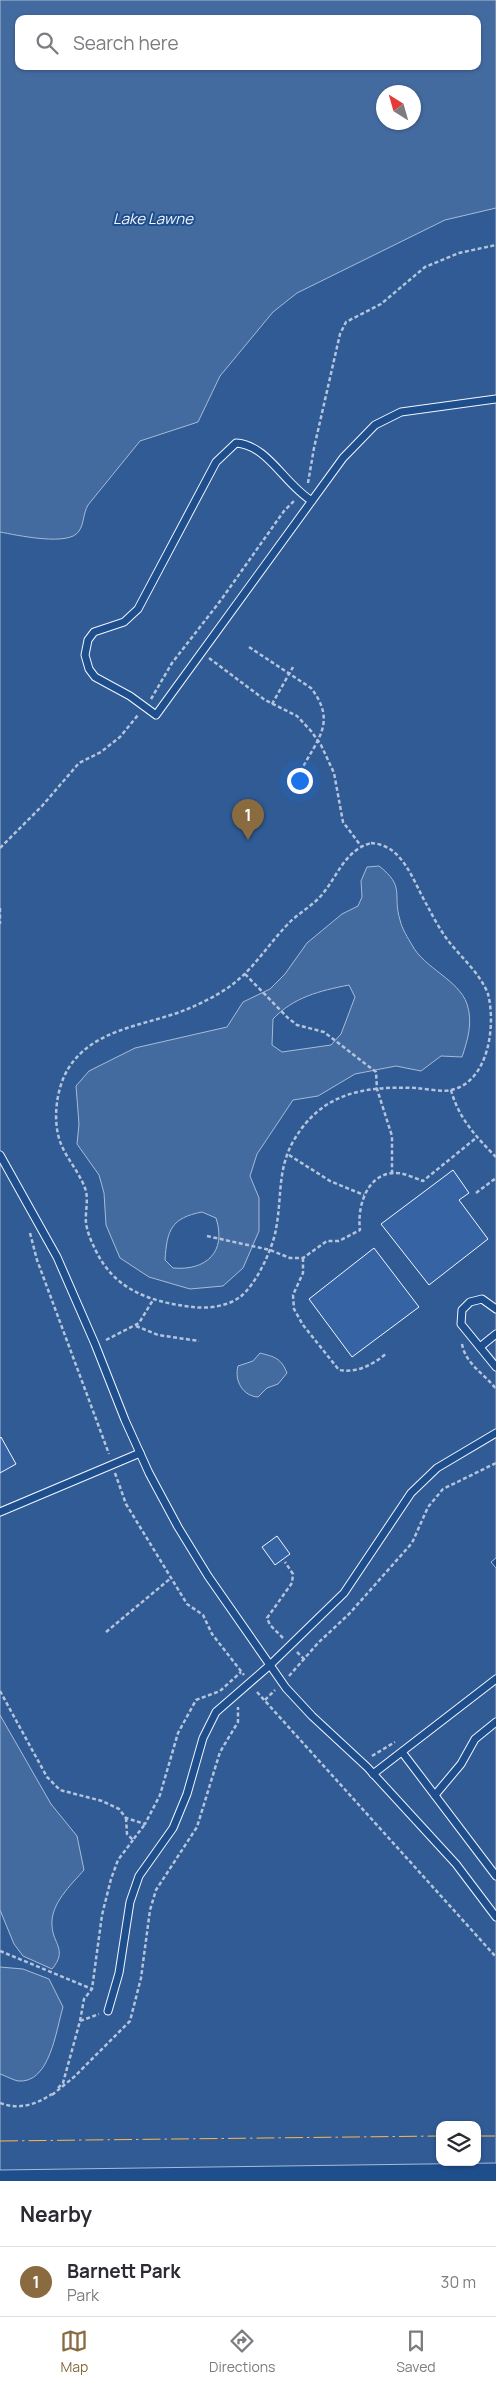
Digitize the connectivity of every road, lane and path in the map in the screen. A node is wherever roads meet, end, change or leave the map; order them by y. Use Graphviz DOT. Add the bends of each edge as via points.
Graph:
graph roads {
  1 [pos="496,245"];
  2 [pos="496,399"];
  3 [pos="301,494"];
  4 [pos="312,501"];
  5 [pos="188,643"];
  6 [pos="248,647"];
  7 [pos="202,653"];
  8 [pos="293,667"];
  9 [pos="290,674"];
  10 [pos="272,704"];
  11 [pos="145,707"];
  12 [pos="319,741"];
  13 [pos="301,771"];
  14 [pos="361,846"];
  15 [pos="0,848"];
  16 [pos="0,908"];
  17 [pos="0,924"];
  18 [pos="245,974"];
  19 [pos="377,1089"];
  20 [pos="451,1090"];
  21 [pos="476,1138"];
  22 [pos="288,1154"];
  23 [pos="0,1156"];
  24 [pos="496,1157"];
  25 [pos="392,1173"];
  26 [pos="496,1178"];
  27 [pos="476,1193"];
  28 [pos="364,1195"];
  29 [pos="29,1230"];
  30 [pos="206,1236"];
  31 [pos="270,1250"];
  32 [pos="303,1258"];
  33 [pos="153,1300"];
  34 [pos="496,1309"];
  35 [pos="136,1326"];
  36 [pos="496,1334"];
  37 [pos="199,1340"];
  38 [pos="95,1344"];
  39 [pos="480,1347"];
  40 [pos="386,1353"];
  41 [pos="496,1367"];
  42 [pos="496,1433"];
  43 [pos="140,1453"];
  44 [pos="496,1463"];
  45 [pos="112,1465"];
  46 [pos="0,1512"];
  47 [pos="285,1562"];
  48 [pos="171,1578"];
  49 [pos="106,1632"];
  50 [pos="290,1646"];
  51 [pos="305,1660"];
  52 [pos="270,1665"];
  53 [pos="241,1672"];
  54 [pos="496,1679"];
  55 [pos="250,1683"];
  56 [pos="282,1683"];
  57 [pos="0,1691"];
  58 [pos="258,1691"];
  59 [pos="253,1694"];
  60 [pos="265,1700"];
  61 [pos="239,1704"];
  62 [pos="496,1722"];
  63 [pos="402,1752"];
  64 [pos="373,1774"];
  65 [pos="435,1795"];
  66 [pos="126,1818"];
  67 [pos="144,1824"];
  68 [pos="133,1840"];
  69 [pos="496,1876"];
  70 [pos="496,1917"];
  71 [pos="0,1951"];
  72 [pos="496,1957"];
  73 [pos="92,1989"];
  74 [pos="108,2011"];
  75 [pos="80,2020"];
  76 [pos="52,2095"];
  77 [pos="0,2102"];
  1 -- 3 [label="path" via="459,253 425,267 376,308 346,322 338,344 308,484"];
  2 -- 4 [label="lane" via="401,412 375,425 343,458"];
  3 -- 4 [label="lane"];
  3 -- 5 [label="path" via="284,511"];
  3 -- 11 [label="lane" via="262,452 248,444 236,443 216,462 138,608 124,622 94,632 88,640 85,655 95,677"];
  4 -- 7 [label="lane"];
  5 -- 7 [label="path"];
  5 -- 11 [label="path"];
  6 -- 9 [label="path"];
  7 -- 10 [label="path"];
  7 -- 11 [label="lane" via="156,715"];
  8 -- 9 [label="path"];
  9 -- 10 [label="path"];
  9 -- 12 [label="path" via="317,696 324,720"];
  10 -- 12 [label="path" via="297,716"];
  11 -- 15 [label="path" via="120,737 79,763"];
  12 -- 13 [label="path"];
  12 -- 14 [label="path" via="334,772 343,822"];
  14 -- 18 [label="path" via="349,854 332,883 288,924"];
  14 -- 20 [label="path" via="383,844 394,849 447,940 475,972 487,992 492,1025 486,1057 478,1071 464,1084"];
  16 -- 17 [label="path"];
  18 -- 19 [label="path" via="288,1018 324,1032 376,1072"];
  18 -- 33 [label="path" via="187,1010 133,1024 85,1050 69,1067 59,1090 56,1115 59,1141 86,1191 86,1225 93,1246 114,1279"];
  19 -- 20 [label="path"];
  19 -- 22 [label="path" via="343,1095 324,1106 308,1120"];
  19 -- 25 [label="path" via="392,1136"];
  20 -- 21 [label="path" via="455,1106"];
  21 -- 24 [label="path"];
  21 -- 25 [label="path" via="423,1181"];
  22 -- 28 [label="path" via="330,1181"];
  22 -- 31 [label="path" via="282,1171 279,1211"];
  23 -- 38 [label="lane" via="57,1257"];
  25 -- 28 [label="path" via="381,1176"];
  26 -- 27 [label="path"];
  28 -- 32 [label="path" via="359,1208 360,1230 339,1241 327,1241"];
  29 -- 45 [label="path"];
  30 -- 31 [label="path"];
  31 -- 32 [label="path" via="290,1258"];
  31 -- 33 [label="path" via="242,1296 224,1304 201,1308"];
  32 -- 40 [label="path" via="303,1273 293,1295 294,1309 339,1370 350,1372 366,1367"];
  33 -- 35 [label="path"];
  34 -- 39 [label="lane" via="482,1299 470,1302 462,1310 462,1324"];
  35 -- 37 [label="path" via="158,1335"];
  35 -- 38 [label="path"];
  36 -- 39 [label="lane"];
  38 -- 43 [label="lane"];
  39 -- 41 [label="lane"];
  42 -- 50 [label="lane" via="437,1468 410,1493 344,1593"];
  43 -- 45 [label="lane"];
  43 -- 52 [label="lane" via="178,1527 208,1576"];
  44 -- 51 [label="path" via="443,1489 428,1507 412,1543"];
  45 -- 46 [label="lane"];
  45 -- 48 [label="path" via="126,1504"];
  47 -- 50 [label="path" via="293,1574 292,1583 267,1618"];
  48 -- 49 [label="path"];
  48 -- 53 [label="path" via="187,1604 203,1615 212,1634"];
  50 -- 51 [label="path"];
  50 -- 52 [label="lane"];
  51 -- 56 [label="path"];
  52 -- 55 [label="lane"];
  52 -- 56 [label="lane"];
  53 -- 55 [label="path"];
  53 -- 67 [label="path" via="220,1691 196,1700 178,1733 160,1795"];
  54 -- 63 [label="lane"];
  55 -- 58 [label="path"];
  55 -- 74 [label="lane" via="216,1712 203,1738 187,1794 173,1828 139,1876 130,1902 119,1973"];
  56 -- 60 [label="path"];
  56 -- 64 [label="lane"];
  57 -- 66 [label="path" via="47,1777 60,1790 102,1801 119,1809"];
  58 -- 59 [label="path"];
  58 -- 60 [label="path"];
  60 -- 72 [label="path"];
  61 -- 76 [label="path" via="238,1722 220,1752 197,1827 156,1890 150,1910 142,1978 130,2022"];
  62 -- 65 [label="lane" via="475,1738 461,1764"];
  63 -- 64 [label="lane"];
  63 -- 65 [label="lane"];
  64 -- 70 [label="lane" via="456,1864"];
  65 -- 69 [label="lane"];
  66 -- 67 [label="path"];
  66 -- 68 [label="path" via="128,1834"];
  67 -- 68 [label="path"];
  68 -- 73 [label="path" via="118,1860 109,1885"];
  71 -- 73 [label="path"];
  73 -- 75 [label="path" via="84,2000"];
  74 -- 75 [label="path"];
  75 -- 76 [label="path" via="63,2083"];
  76 -- 77 [label="path" via="34,2105 16,2107"];
}
